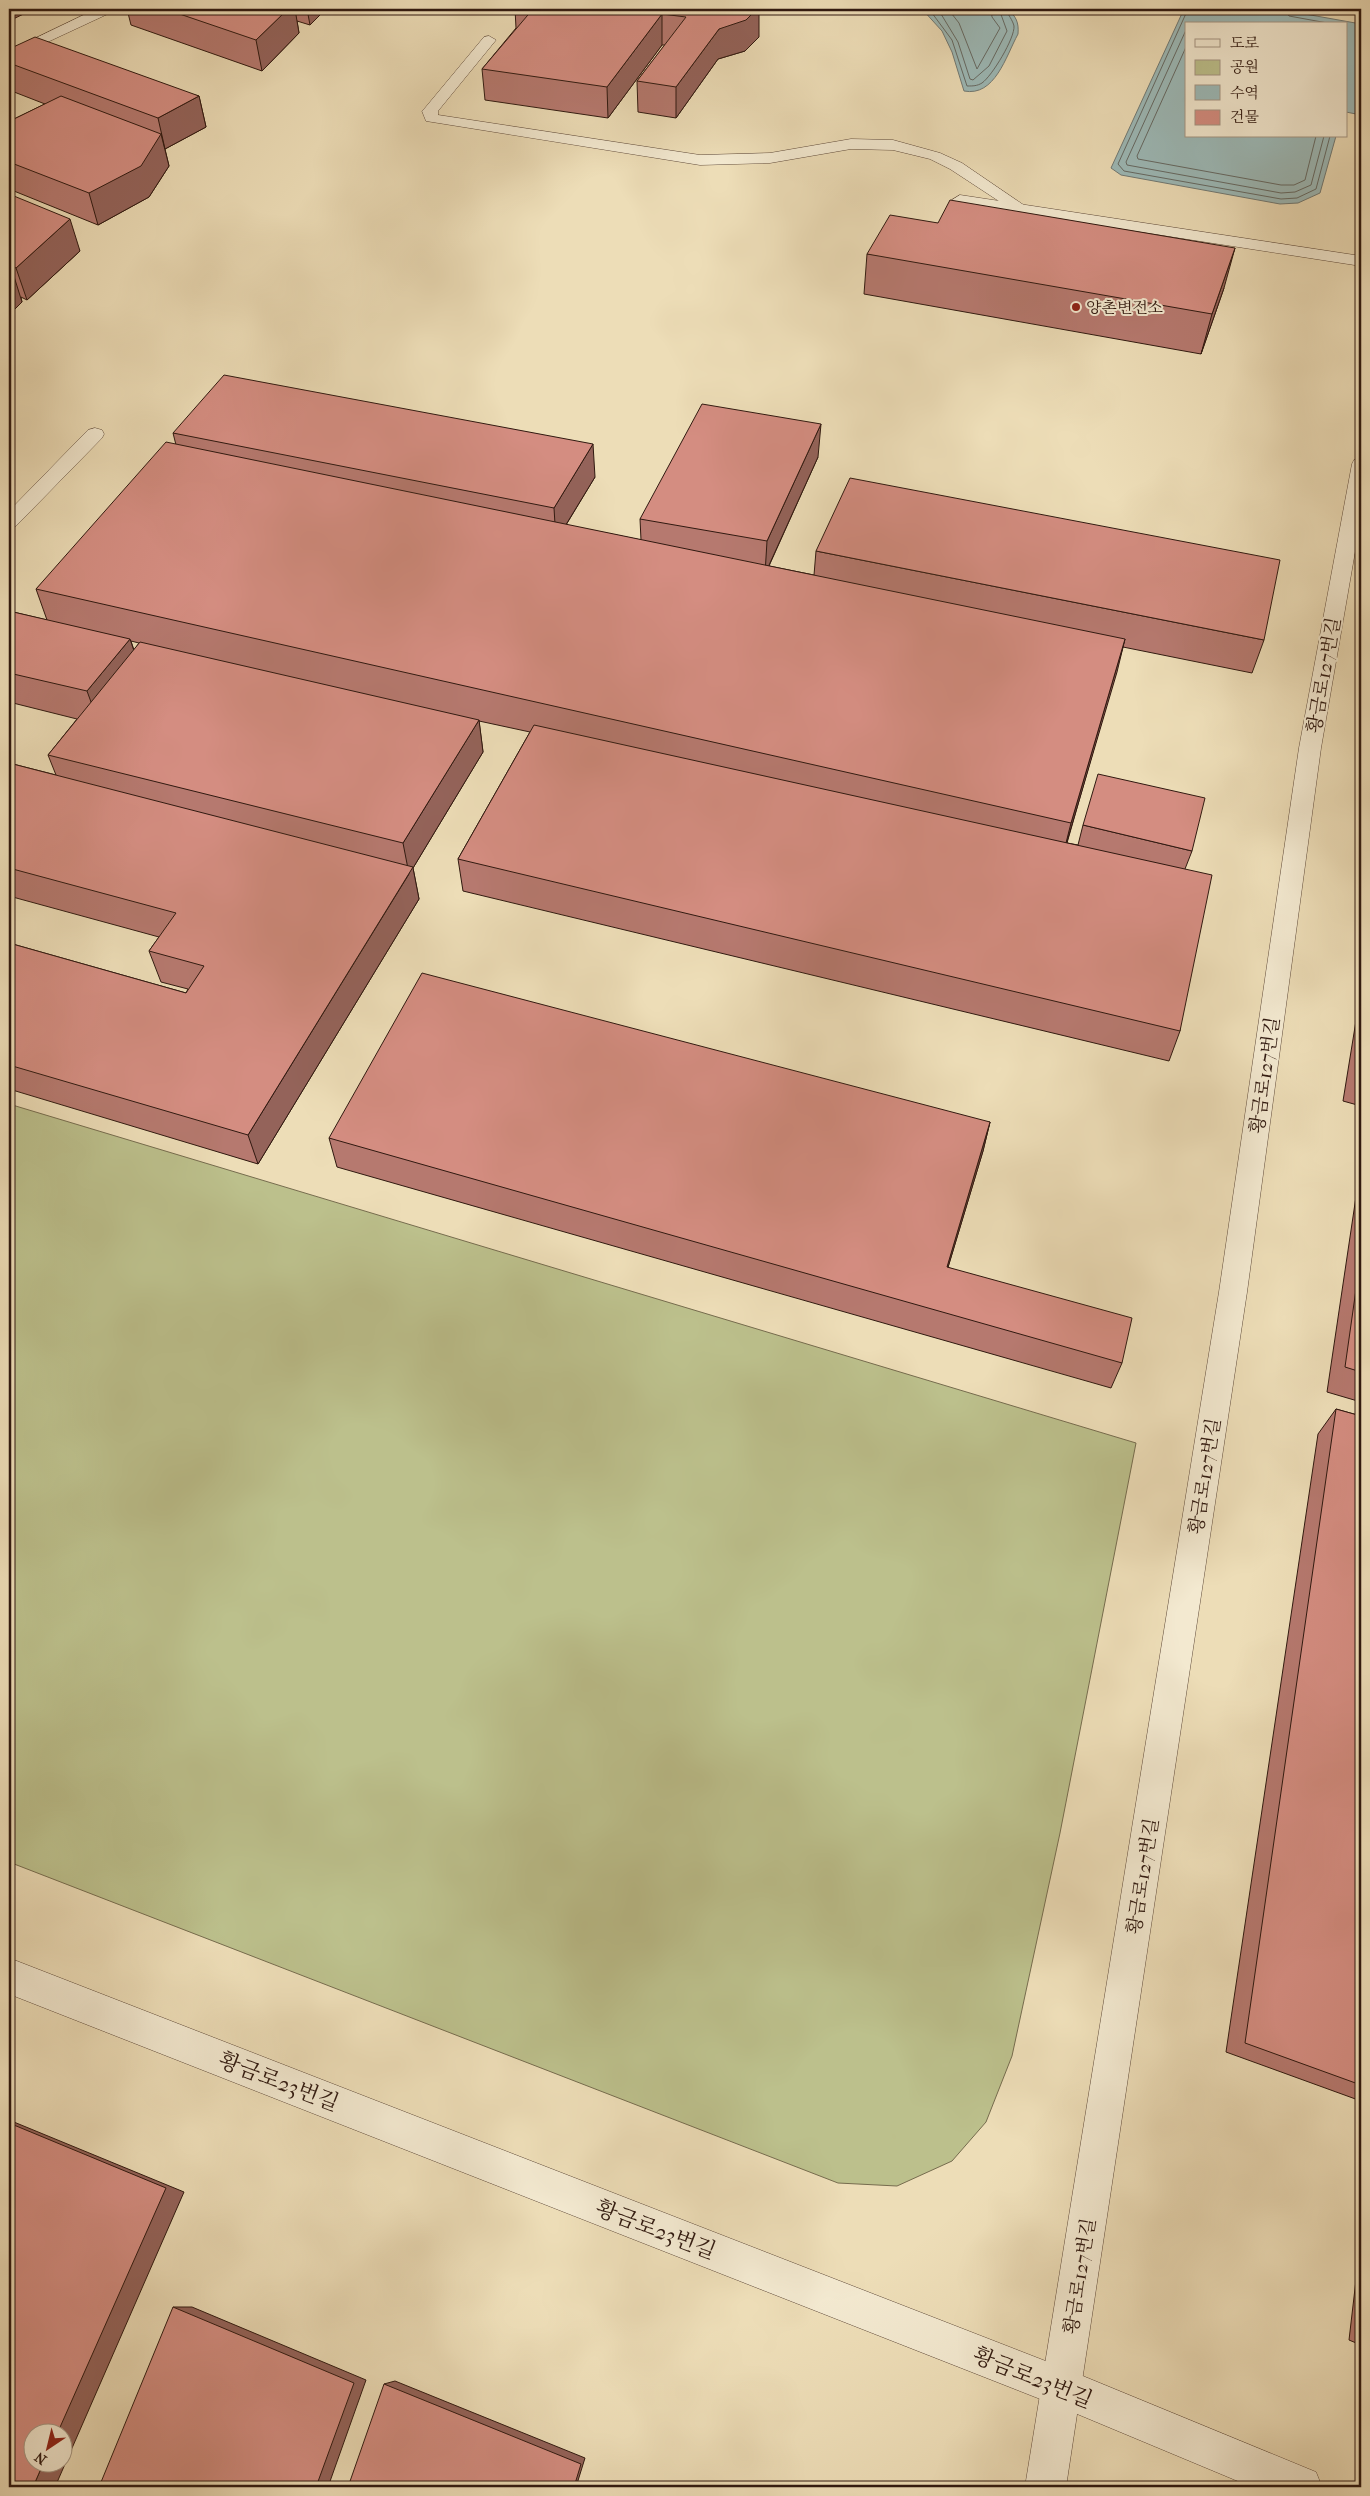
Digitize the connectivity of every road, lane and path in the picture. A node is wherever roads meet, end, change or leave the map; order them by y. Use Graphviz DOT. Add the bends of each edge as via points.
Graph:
graph roads {
  1 [pos="107,9"];
  2 [pos="489,40"];
  3 [pos="9,56"];
  4 [pos="960,200"];
  5 [pos="1023,210"];
  6 [pos="1361,261"];
  7 [pos="95,434"];
  8 [pos="1361,464"];
  9 [pos="9,522"];
  10 [pos="9,1976"];
  11 [pos="1061,2387"];
  12 [pos="1045,2487"];
  13 [pos="1301,2487"];
  1 -- 3 [label="street"];
  2 -- 5 [label="street" via="430,111 431,118 700,160 770,158 851,144 893,145 920,151 956,166"];
  4 -- 5 [label="street"];
  5 -- 6 [label="street"];
  7 -- 9 [label="street"];
  8 -- 11 [label="street, 황금로127번길" via="1310,748 1233,1292"];
  10 -- 11 [label="street, 황금로23번길"];
  11 -- 12 [label="street, 황금로127번길"];
  11 -- 13 [label="street, 황금로23번길"];
}
